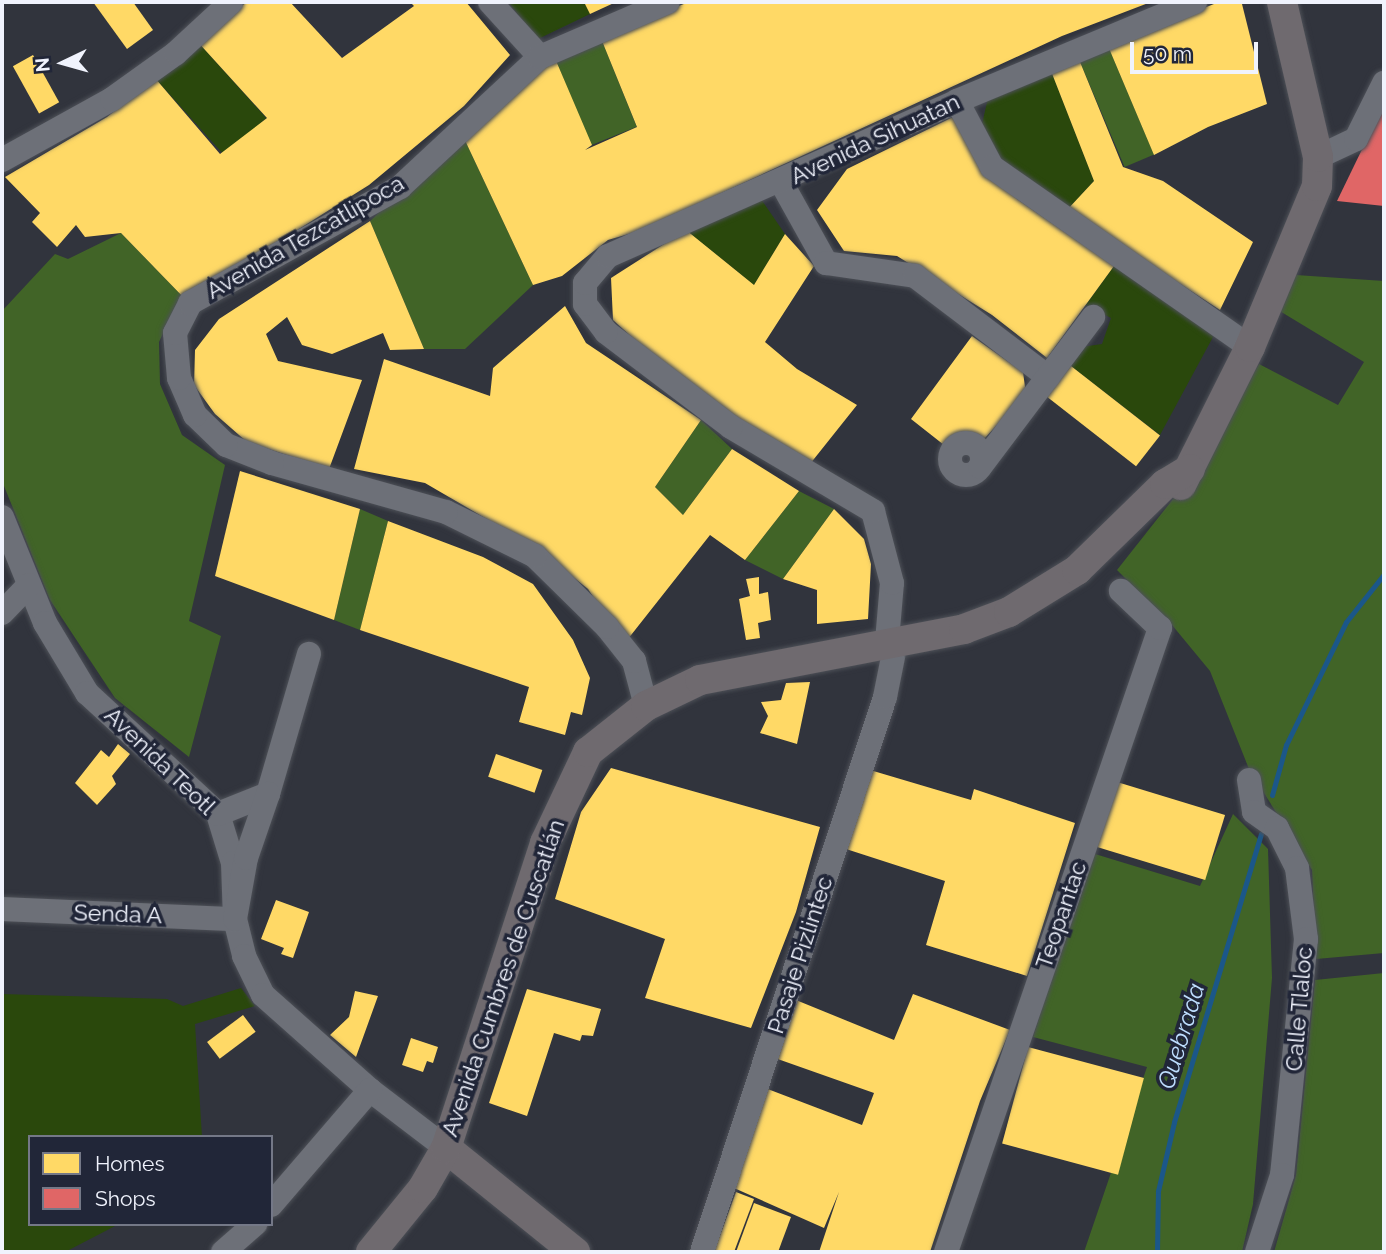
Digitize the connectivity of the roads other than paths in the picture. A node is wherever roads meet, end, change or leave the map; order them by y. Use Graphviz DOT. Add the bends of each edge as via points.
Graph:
graph roads {
  1 [pos="231,2"];
  2 [pos="490,2"];
  3 [pos="668,2"];
  4 [pos="1195,2"];
  5 [pos="1282,2"];
  6 [pos="540,57"];
  7 [pos="1384,83"];
  8 [pos="957,101"];
  9 [pos="1318,156"];
  10 [pos="2,160"];
  11 [pos="780,182"];
  12 [pos="585,303"];
  13 [pos="1093,317"];
  14 [pos="1250,347"];
  15 [pos="1048,377"];
  16 [pos="980,467"];
  17 [pos="2,517"];
  18 [pos="29,585"];
  19 [pos="1121,591"];
  20 [pos="2,613"];
  21 [pos="890,649"];
  22 [pos="309,654"];
  23 [pos="646,706"];
  24 [pos="1249,780"];
  25 [pos="268,794"];
  26 [pos="218,814"];
  27 [pos="2,909"];
  28 [pos="235,919"];
  29 [pos="370,1090"];
  30 [pos="446,1148"];
  31 [pos="273,1203"];
  32 [pos="253,1226"];
  33 [pos="223,1252"];
  34 [pos="371,1252"];
  35 [pos="575,1252"];
  36 [pos="702,1252"];
  37 [pos="946,1252"];
  38 [pos="1257,1252"];
  1 -- 10 [label="street" via="176,53 112,99"];
  2 -- 6 [label="street"];
  3 -- 6 [label="street, Avenida Tezcatlipoca"];
  4 -- 8 [label="street, Avenida Sihuatan"];
  5 -- 9 [label="main road, Avenida Cumbres de Cuscatlán"];
  6 -- 23 [label="street, Avenida Tezcatlipoca" via="400,187 190,303 175,333 179,378 195,415 226,445 446,512 535,556 607,627 634,661"];
  7 -- 9 [label="street" via="1356,139"];
  8 -- 11 [label="street, Avenida Sihuatan"];
  8 -- 14 [label="street" via="992,167"];
  9 -- 14 [label="main road, Avenida Cumbres de Cuscatlán" via="1314,196"];
  11 -- 12 [label="street, Avenida Sihuatan" via="608,256 585,284"];
  11 -- 15 [label="street" via="826,263 915,276"];
  12 -- 21 [label="street, Pasaje Pizlintec" via="606,332 731,427 873,511 892,583"];
  13 -- 15 [label="street"];
  14 -- 21 [label="main road, Avenida Cumbres de Cuscatlán" via="1190,469 1161,512 1087,582 998,632"];
  15 -- 16 [label="street"];
  17 -- 18 [label="street, Avenida Teotl"];
  18 -- 20 [label="street"];
  18 -- 26 [label="street, Avenida Teotl" via="45,623 87,693"];
  19 -- 37 [label="street, Teopantac" via="1160,628"];
  21 -- 23 [label="main road, Avenida Cumbres de Cuscatlán" via="832,663 798,661 700,680"];
  21 -- 36 [label="street, Pasaje Pizlintec" via="886,697"];
  22 -- 25 [label="street"];
  23 -- 30 [label="main road, Avenida Cumbres de Cuscatlán" via="588,752 574,777 545,843"];
  24 -- 38 [label="street, Calle Tlaloc" via="1254,812 1277,828 1297,868 1306,939 1282,1175"];
  25 -- 26 [label="street"];
  25 -- 28 [label="street" via="246,858"];
  26 -- 28 [label="street, Avenida Teotl" via="233,863"];
  27 -- 28 [label="street, Senda A"];
  28 -- 29 [label="street, Avenida Teotl" via="244,956 263,995"];
  29 -- 30 [label="street, Avenida Teotl"];
  29 -- 31 [label="street"];
  30 -- 34 [label="main road, Avenida Cumbres de Cuscatlán" via="423,1188"];
  30 -- 35 [label="main road"];
  32 -- 33 [label="street"];
}
